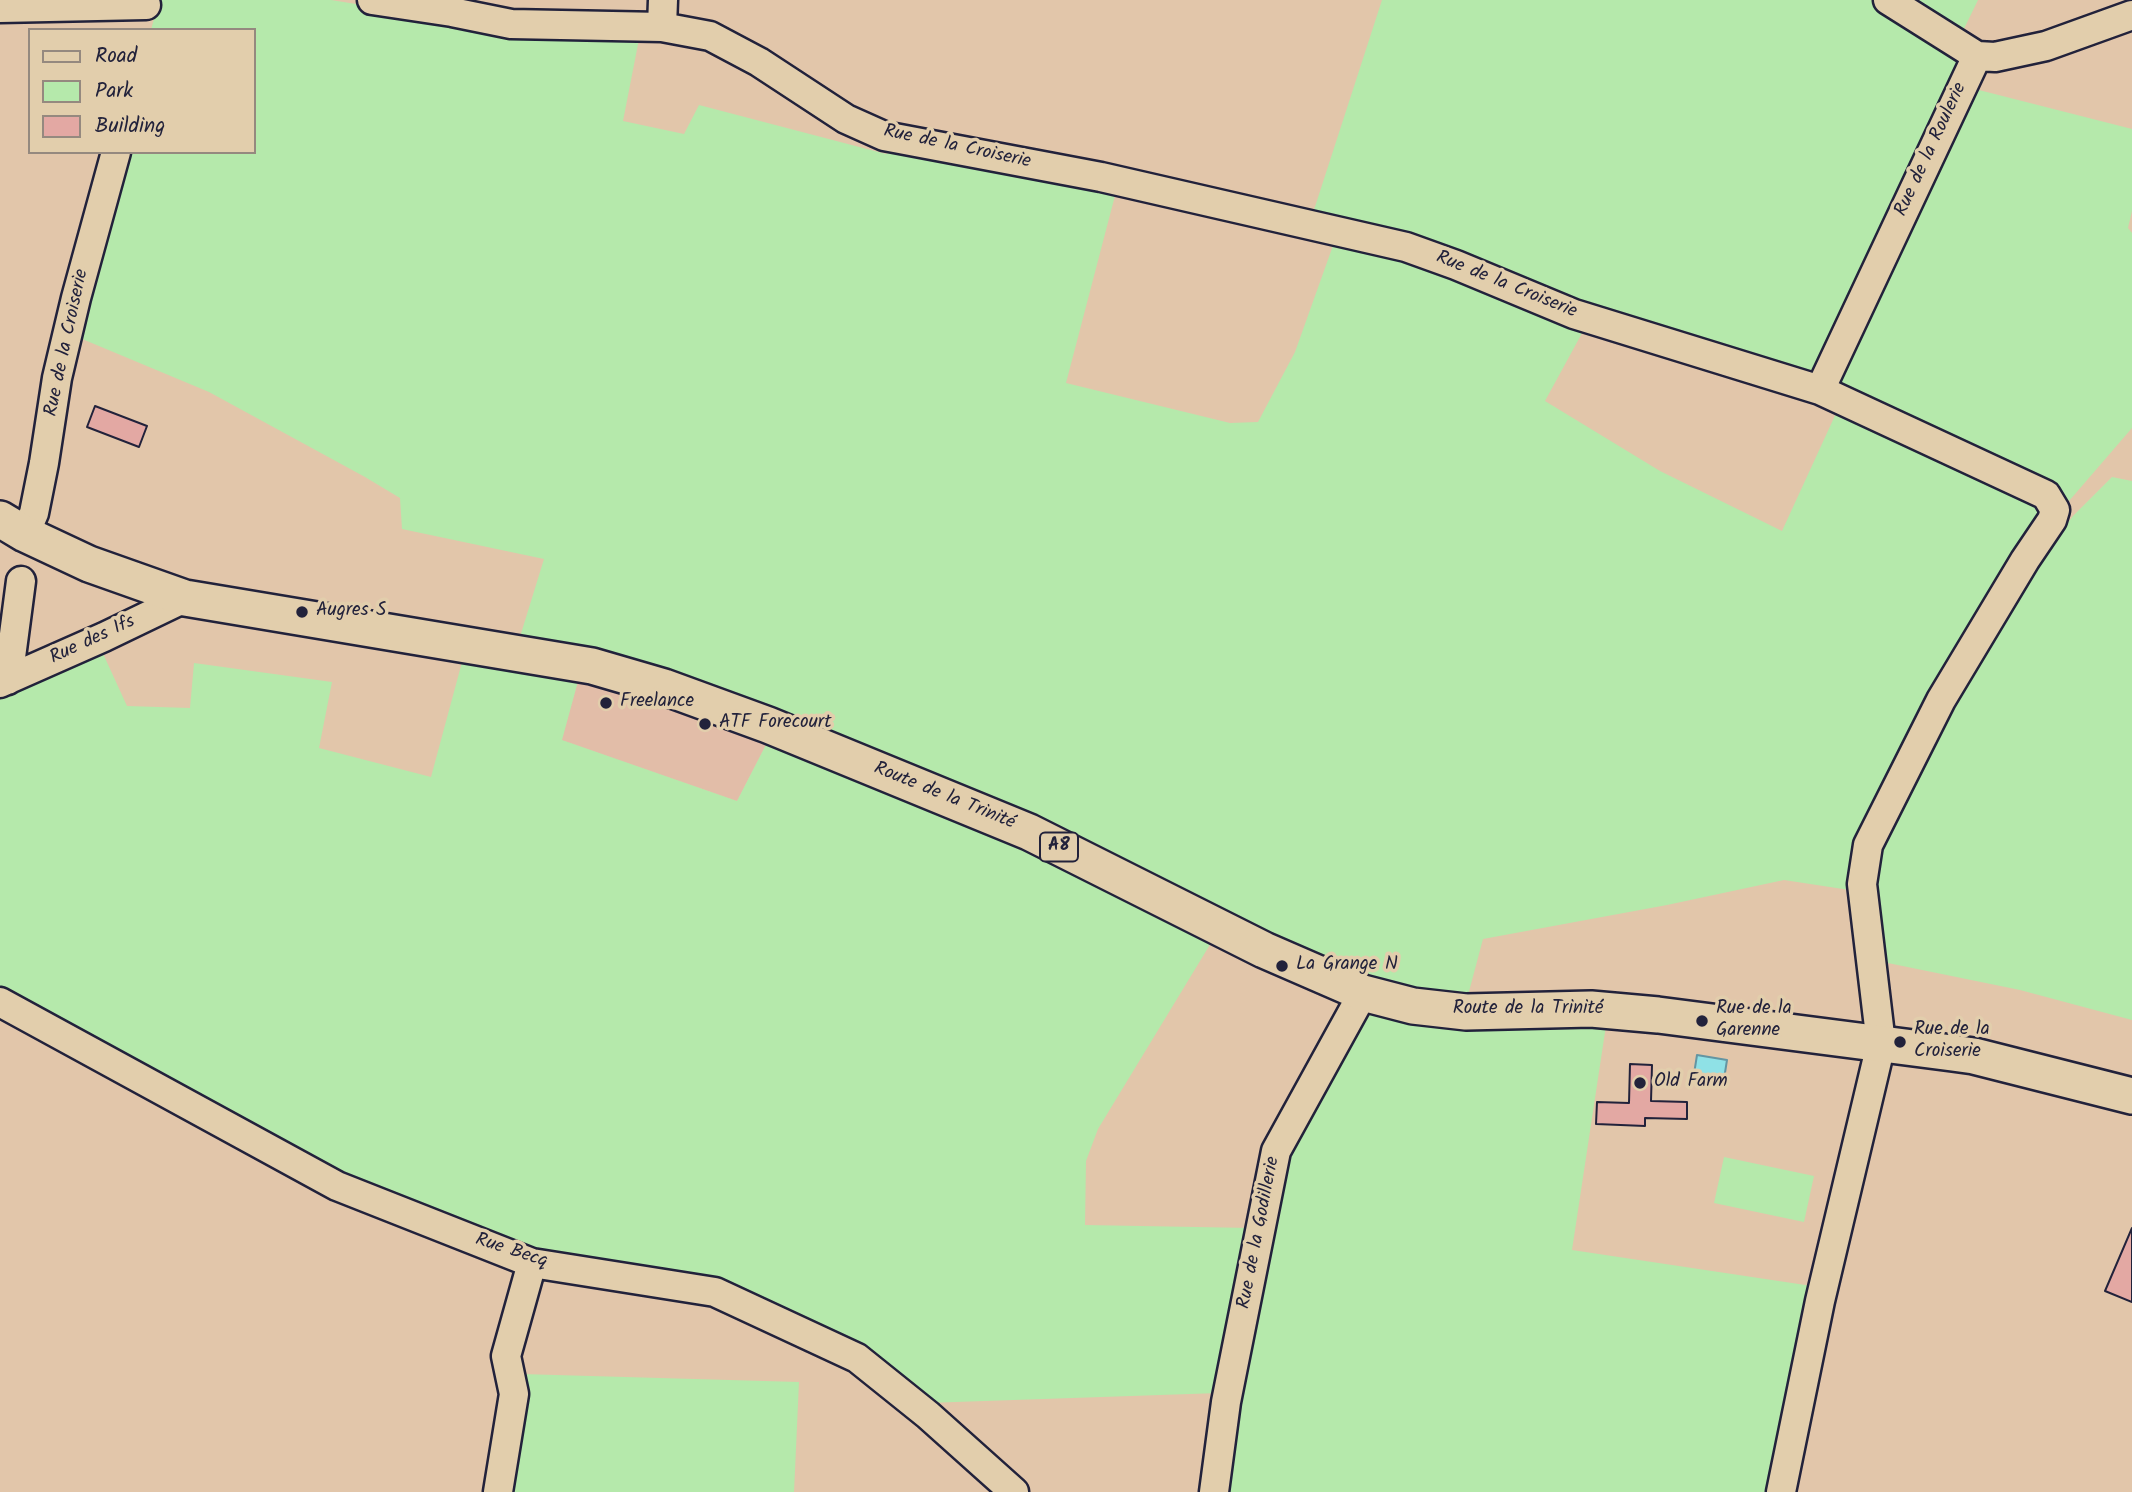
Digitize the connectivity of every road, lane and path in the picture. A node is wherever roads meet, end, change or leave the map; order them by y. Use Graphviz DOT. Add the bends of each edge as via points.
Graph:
graph roads {
  1 [pos="372,0"];
  2 [pos="1888,0"];
  3 [pos="0,8"];
  4 [pos="145,12"];
  5 [pos="662,13"];
  6 [pos="2132,15"];
  7 [pos="1977,56"];
  8 [pos="115,154"];
  9 [pos="1819,390"];
  10 [pos="13,526"];
  11 [pos="21,581"];
  12 [pos="185,598"];
  13 [pos="4,681"];
  14 [pos="1363,993"];
  15 [pos="0,1002"];
  16 [pos="1881,1044"];
  17 [pos="2132,1097"];
  18 [pos="531,1263"];
  19 [pos="498,1492"];
  20 [pos="1014,1492"];
  21 [pos="1214,1492"];
  22 [pos="1781,1492"];
  1 -- 5 [label="street, Rue de la Croiserie" via="511,24"];
  2 -- 7 [label="street"];
  3 -- 4 [label="street"];
  5 -- 9 [label="street, Rue de la Croiserie" via="759,62 846,119 884,136 1101,177 1406,247 1574,314"];
  6 -- 7 [label="street" via="2046,46 1995,57"];
  7 -- 9 [label="street, Rue de la Roulerie"];
  8 -- 10 [label="street, Rue de la Croiserie" via="57,378 34,513"];
  9 -- 16 [label="street, Rue de la Croiserie" via="2046,495 2055,510 1941,700 1868,845 1862,884"];
  10 -- 12 [label="main road, Route de la Trinité / A8" via="89,564"];
  11 -- 13 [label="street"];
  12 -- 13 [label="street, Rue des Ifs"];
  12 -- 14 [label="main road, Route de la Trinité / A8" via="592,666 664,687 768,724 1029,832 1264,950"];
  14 -- 16 [label="main road, Route de la Trinité / A8" via="1413,1006 1466,1012 1591,1009"];
  14 -- 21 [label="street, Rue de la Godillerie" via="1276,1150 1226,1402"];
  15 -- 18 [label="street, Rue Becq" via="338,1186"];
  16 -- 17 [label="main road, Route de la Trinité / A8" via="1973,1056"];
  16 -- 22 [label="street" via="1820,1301"];
  18 -- 19 [label="street" via="506,1356 514,1394"];
  18 -- 20 [label="street, Rue Becq" via="715,1292 857,1358"];
}
